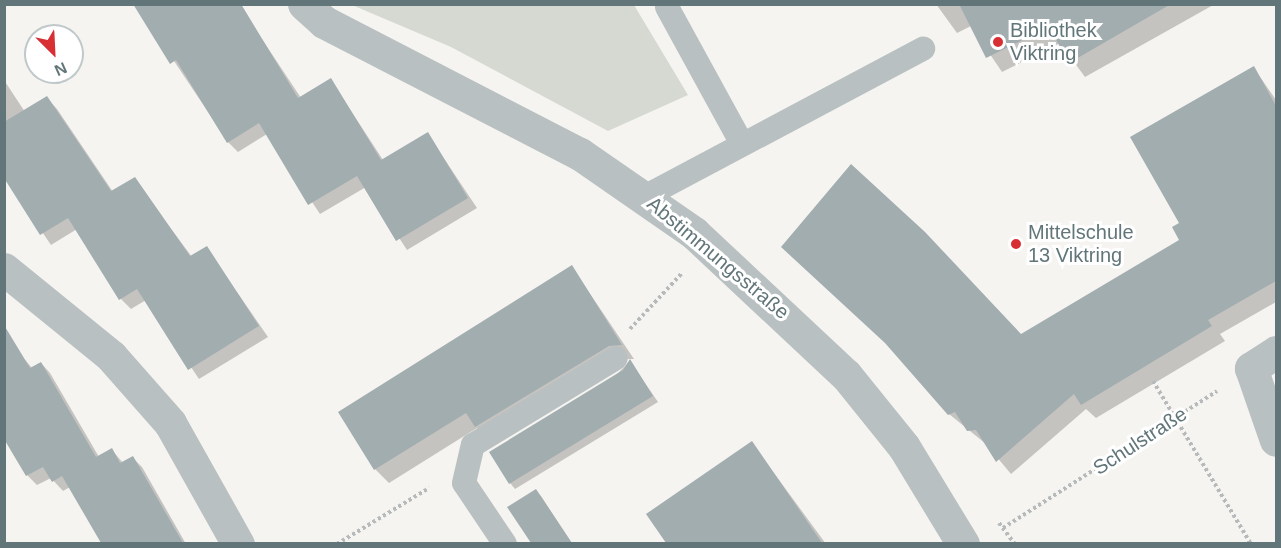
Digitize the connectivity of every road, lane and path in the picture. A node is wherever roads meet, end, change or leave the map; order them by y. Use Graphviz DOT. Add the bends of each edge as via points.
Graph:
graph roads {
  1 [pos="304,4"];
  2 [pos="668,5"];
  3 [pos="923,49"];
  4 [pos="742,144"];
  5 [pos="646,196"];
  6 [pos="689,266"];
  7 [pos="4,268"];
  8 [pos="616,358"];
  9 [pos="1264,360"];
  10 [pos="1153,381"];
  11 [pos="1176,419"];
  12 [pos="1276,440"];
  13 [pos="468,469"];
  14 [pos="1003,528"];
  15 [pos="238,543"];
  16 [pos="337,543"];
  17 [pos="505,543"];
  18 [pos="963,543"];
  19 [pos="1251,543"];
  1 -- 5 [label="street, Abstimmungsstraße" via="324,22 580,154"];
  2 -- 4 [label="lane"];
  3 -- 4 [label="lane"];
  4 -- 5 [label="lane"];
  5 -- 18 [label="street, Abstimmungsstraße" via="789,317 846,375 904,447"];
  6 -- 8 [label="path" via="623,337"];
  7 -- 15 [label="street" via="111,356 170,423"];
  8 -- 13 [label="lane" via="473,445"];
  9 -- 11 [label="path, Schulstraße"];
  9 -- 12 [label="street"];
  10 -- 11 [label="path"];
  11 -- 14 [label="path, Schulstraße"];
  11 -- 19 [label="path"];
  13 -- 16 [label="path"];
  13 -- 17 [label="lane" via="464,483"];
}
